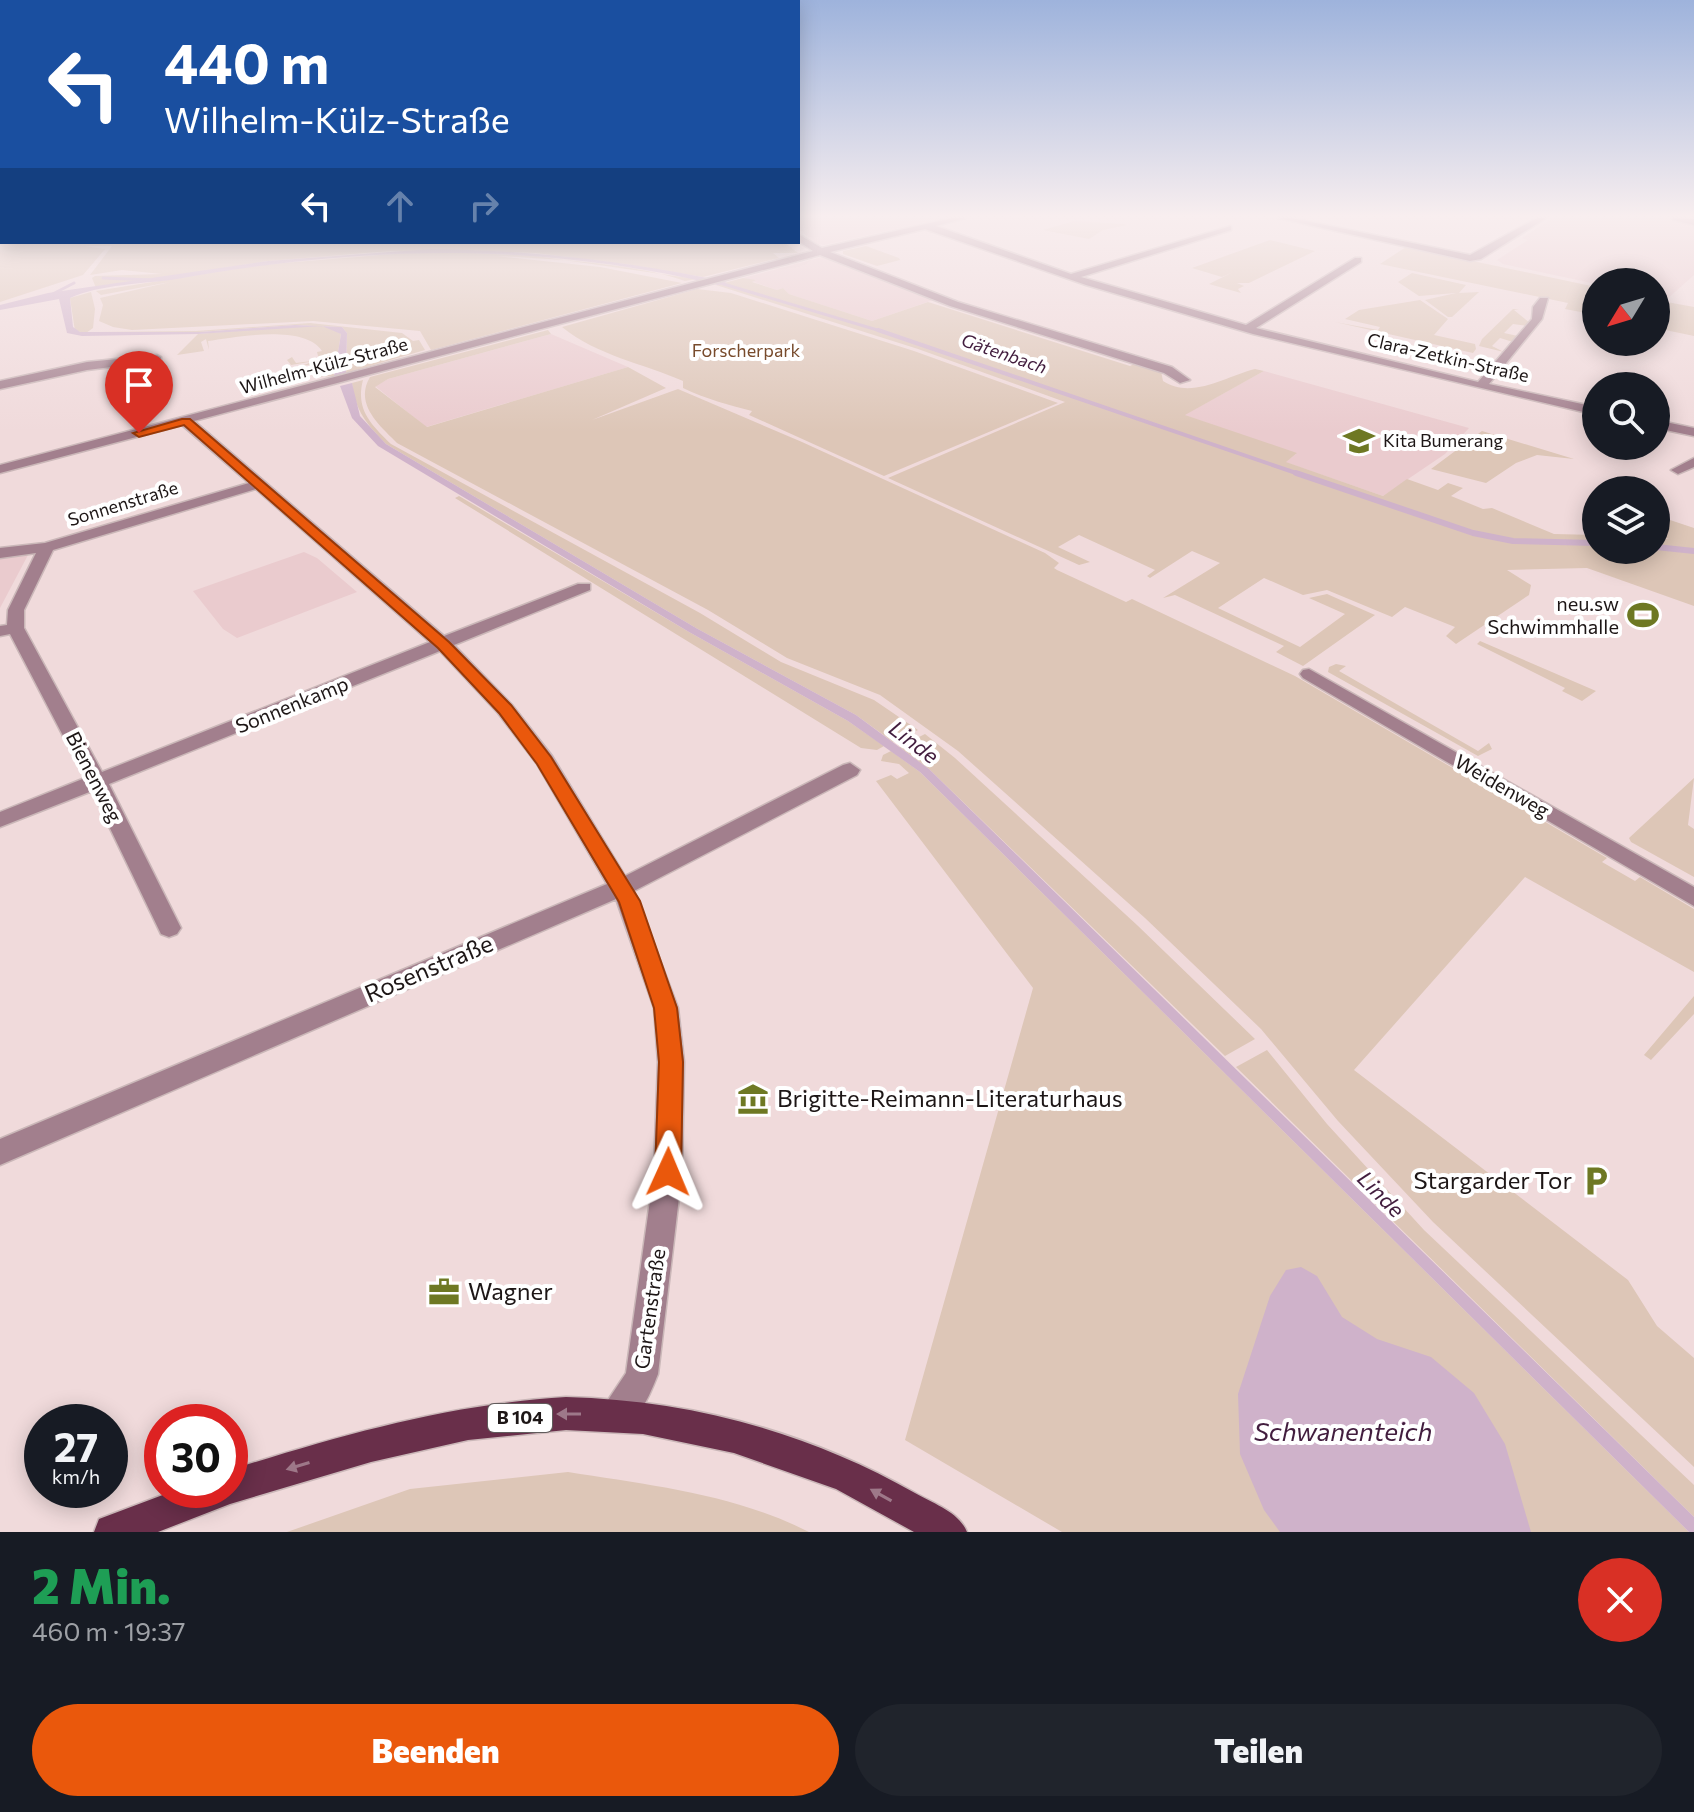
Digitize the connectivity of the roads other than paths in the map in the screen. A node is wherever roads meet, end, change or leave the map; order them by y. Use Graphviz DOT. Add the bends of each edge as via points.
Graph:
graph roads {
  1 [pos="680,289"];
  2 [pos="917,289"];
  3 [pos="1120,289"];
  4 [pos="1310,289"];
  5 [pos="1544,300"];
  6 [pos="1250,327"];
  7 [pos="157,359"];
  8 [pos="1184,380"];
  9 [pos="0,385"];
  10 [pos="1482,385"];
  11 [pos="1582,408"];
  12 [pos="186,421"];
  13 [pos="1670,427"];
  14 [pos="1694,432"];
  15 [pos="1694,462"];
  16 [pos="0,469"];
  17 [pos="1678,470"];
  18 [pos="256,485"];
  19 [pos="47,547"];
  20 [pos="0,553"];
  21 [pos="584,587"];
  22 [pos="7,629"];
  23 [pos="444,645"];
  24 [pos="1309,674"];
  25 [pos="850,770"];
  26 [pos="97,782"];
  27 [pos="0,820"];
  28 [pos="622,887"];
  29 [pos="1694,898"];
  30 [pos="169,928"];
  31 [pos="0,1152"];
  32 [pos="615,1415"];
  33 [pos="248,1481"];
  34 [pos="175,1508"];
  35 [pos="112,1532"];
  36 [pos="949,1532"];
  1 -- 12 [label="street, Wilhelm-Külz-Straße"];
  2 -- 8 [label="street" via="1154,365"];
  3 -- 6 [label="street, Clara-Zetkin-Straße"];
  4 -- 6 [label="street"];
  5 -- 10 [label="street" via="1537,319"];
  6 -- 10 [label="street, Clara-Zetkin-Straße"];
  7 -- 9 [label="street" via="74,368"];
  10 -- 11 [label="street, Clara-Zetkin-Straße"];
  12 -- 16 [label="street, Wilhelm-Külz-Straße"];
  12 -- 18 [label="street, Gartenstraße"];
  13 -- 14 [label="street"];
  15 -- 17 [label="street"];
  18 -- 19 [label="street, Sonnenstraße"];
  18 -- 23 [label="street, Gartenstraße"];
  19 -- 20 [label="street, Sonnenstraße"];
  19 -- 22 [label="street, Bienenweg"];
  21 -- 23 [label="street, Sonnenkamp"];
  22 -- 26 [label="street, Bienenweg"];
  23 -- 26 [label="street, Sonnenkamp"];
  23 -- 28 [label="street, Gartenstraße" via="545,761"];
  24 -- 29 [label="street, Weidenweg"];
  25 -- 28 [label="street, Rosenstraße"];
  26 -- 27 [label="street, Sonnenkamp"];
  26 -- 30 [label="street, Bienenweg"];
  28 -- 31 [label="street, Rosenstraße"];
  28 -- 32 [label="street, Gartenstraße" via="666,1008 671,1062 668,1172 642,1374"];
  32 -- 33 [label="main road, B 104, one-way" via="550,1414 448,1427 366,1445"];
  36 -- 32 [label="main road, B 104, one-way" via="849,1477 753,1443"];
  34 -- 35 [label="main road"];
}
